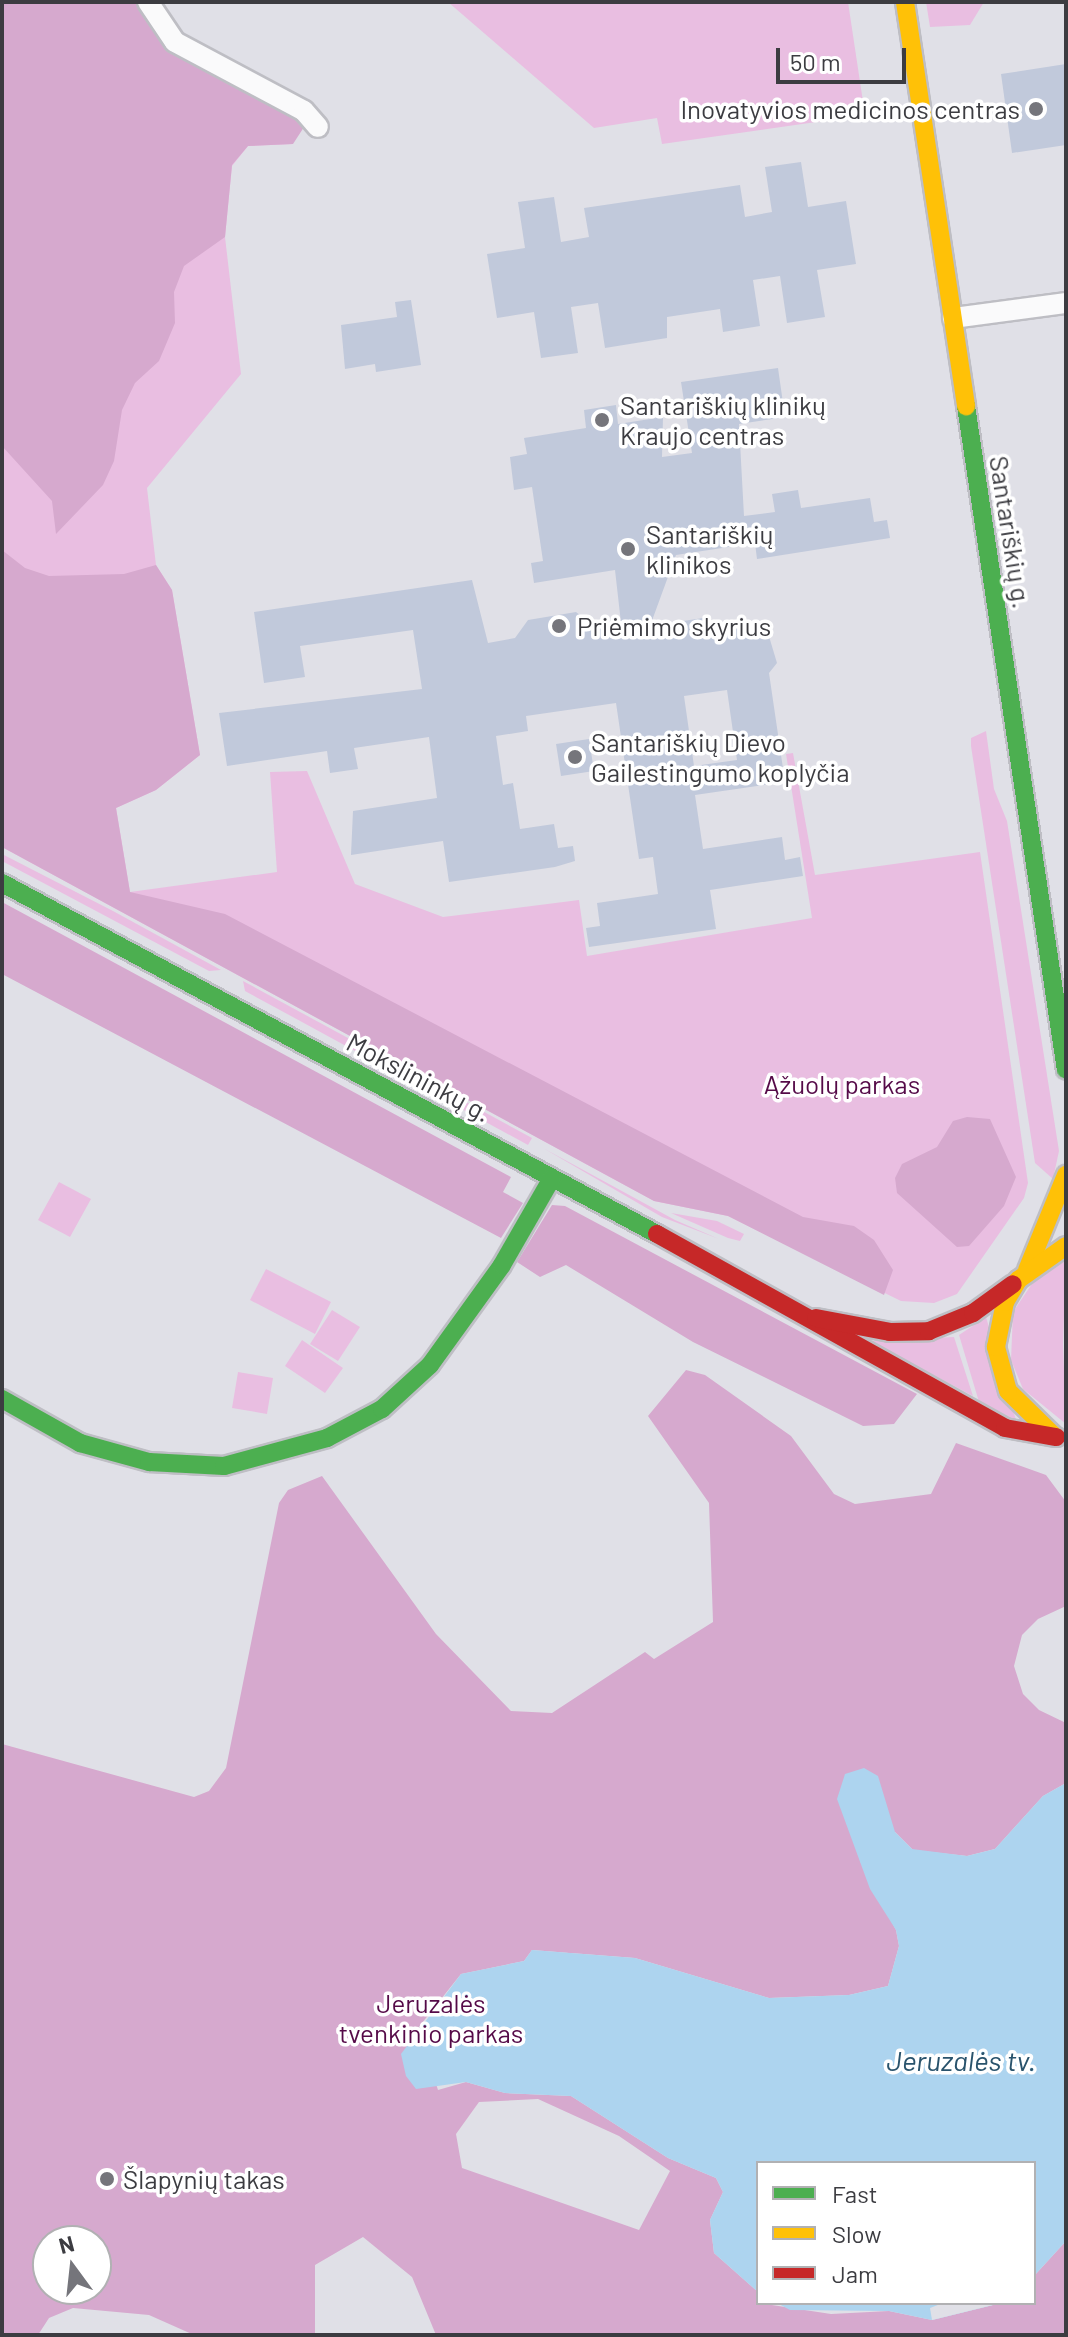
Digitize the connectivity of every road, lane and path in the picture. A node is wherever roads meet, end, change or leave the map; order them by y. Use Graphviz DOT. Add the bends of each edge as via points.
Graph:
graph roads {
  1 [pos="148,2"];
  2 [pos="905,2"];
  3 [pos="318,127"];
  4 [pos="1066,303"];
  5 [pos="953,318"];
  6 [pos="2,883"];
  7 [pos="1066,1070"];
  8 [pos="1066,1175"];
  9 [pos="552,1178"];
  10 [pos="1066,1246"];
  11 [pos="1023,1275"];
  12 [pos="812,1317"];
  13 [pos="2,1399"];
  14 [pos="1061,1439"];
  1 -- 3 [label="street" via="175,42 304,111"];
  2 -- 5 [label="main road, Santariškių g."];
  4 -- 5 [label="street"];
  5 -- 7 [label="main road, Santariškių g."];
  6 -- 9 [label="main road, Mokslininkų g."];
  8 -- 11 [label="main road"];
  9 -- 12 [label="main road, Mokslininkų g."];
  9 -- 13 [label="main road" via="502,1265 430,1365 382,1409 317,1443 224,1466 149,1462 80,1443"];
  10 -- 11 [label="main road, Mokslininkų g."];
  11 -- 12 [label="main road, Mokslininkų g." via="973,1313 929,1331 890,1332"];
  11 -- 14 [label="main road" via="998,1324 1000,1369 1020,1410"];
  12 -- 14 [label="main road, Mokslininkų g." via="851,1346 1005,1428"];
}
